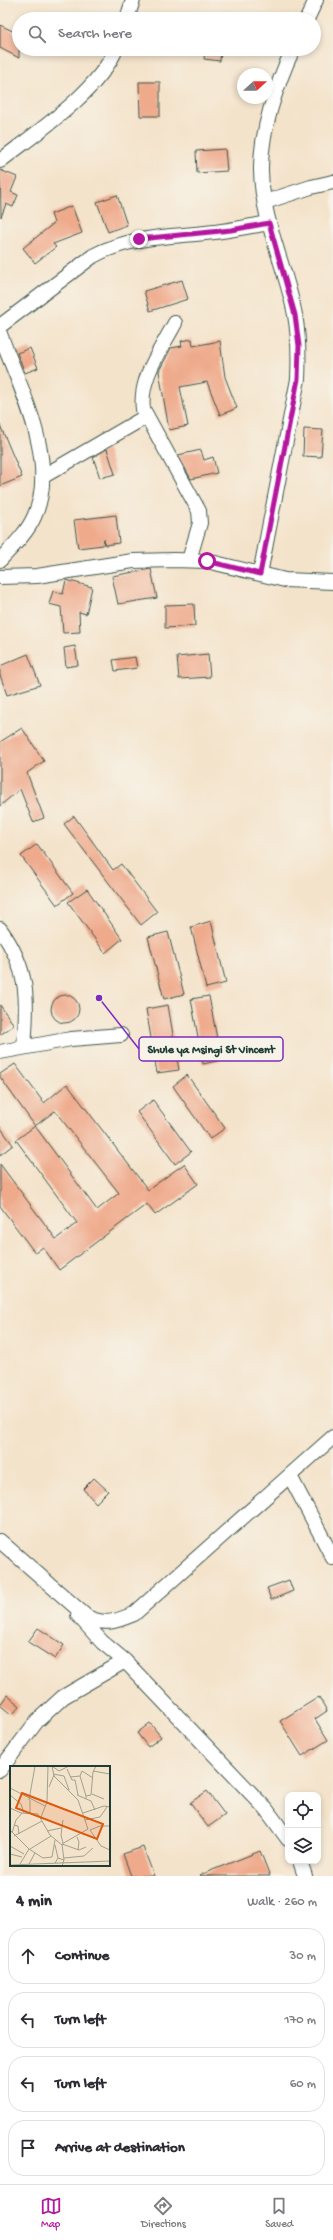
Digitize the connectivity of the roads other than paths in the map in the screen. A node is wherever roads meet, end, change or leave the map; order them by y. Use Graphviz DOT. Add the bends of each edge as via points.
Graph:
graph roads {
  1 [pos="133,0"];
  2 [pos="316,0"];
  3 [pos="129,12"];
  4 [pos="310,12"];
  5 [pos="113,56"];
  6 [pos="290,56"];
  7 [pos="0,161"];
  8 [pos="333,182"];
  9 [pos="265,202"];
  10 [pos="269,223"];
  11 [pos="175,323"];
  12 [pos="0,326"];
  13 [pos="0,334"];
  14 [pos="147,416"];
  15 [pos="42,477"];
  16 [pos="0,560"];
  17 [pos="189,560"];
  18 [pos="260,574"];
  19 [pos="0,577"];
  20 [pos="333,582"];
  21 [pos="0,929"];
  22 [pos="121,1035"];
  23 [pos="24,1046"];
  24 [pos="0,1052"];
  25 [pos="333,1437"];
  26 [pos="290,1476"];
  27 [pos="0,1541"];
  28 [pos="333,1558"];
  29 [pos="62,1595"];
  30 [pos="125,1661"];
  31 [pos="0,1770"];
  32 [pos="285,1835"];
  33 [pos="301,1864"];
  34 [pos="305,1876"];
  1 -- 3 [label="street"];
  2 -- 4 [label="street"];
  5 -- 7 [label="street" via="98,79"];
  6 -- 9 [label="street" via="281,74 265,135 261,171"];
  8 -- 9 [label="street"];
  9 -- 10 [label="street"];
  10 -- 12 [label="street" via="231,230 139,239 108,247"];
  10 -- 18 [label="street" via="295,315 299,346 298,379"];
  11 -- 14 [label="street" via="144,383 141,398"];
  13 -- 15 [label="street" via="29,408 40,451"];
  14 -- 15 [label="street"];
  14 -- 17 [label="street" via="199,511 200,523"];
  15 -- 16 [label="street" via="34,517 18,541"];
  17 -- 18 [label="street" via="207,561"];
  17 -- 19 [label="street" via="133,561 36,576"];
  18 -- 20 [label="street" via="285,580"];
  21 -- 23 [label="street" via="15,951 22,968 26,1000"];
  22 -- 23 [label="street"];
  23 -- 24 [label="street"];
  25 -- 26 [label="street"];
  26 -- 28 [label="street"];
  26 -- 29 [label="street" via="134,1614 111,1623 97,1622"];
  27 -- 29 [label="street"];
  29 -- 30 [label="street" via="102,1642"];
  30 -- 31 [label="street" via="63,1698 37,1721"];
  30 -- 32 [label="street" via="266,1809"];
  33 -- 34 [label="street"];
}
